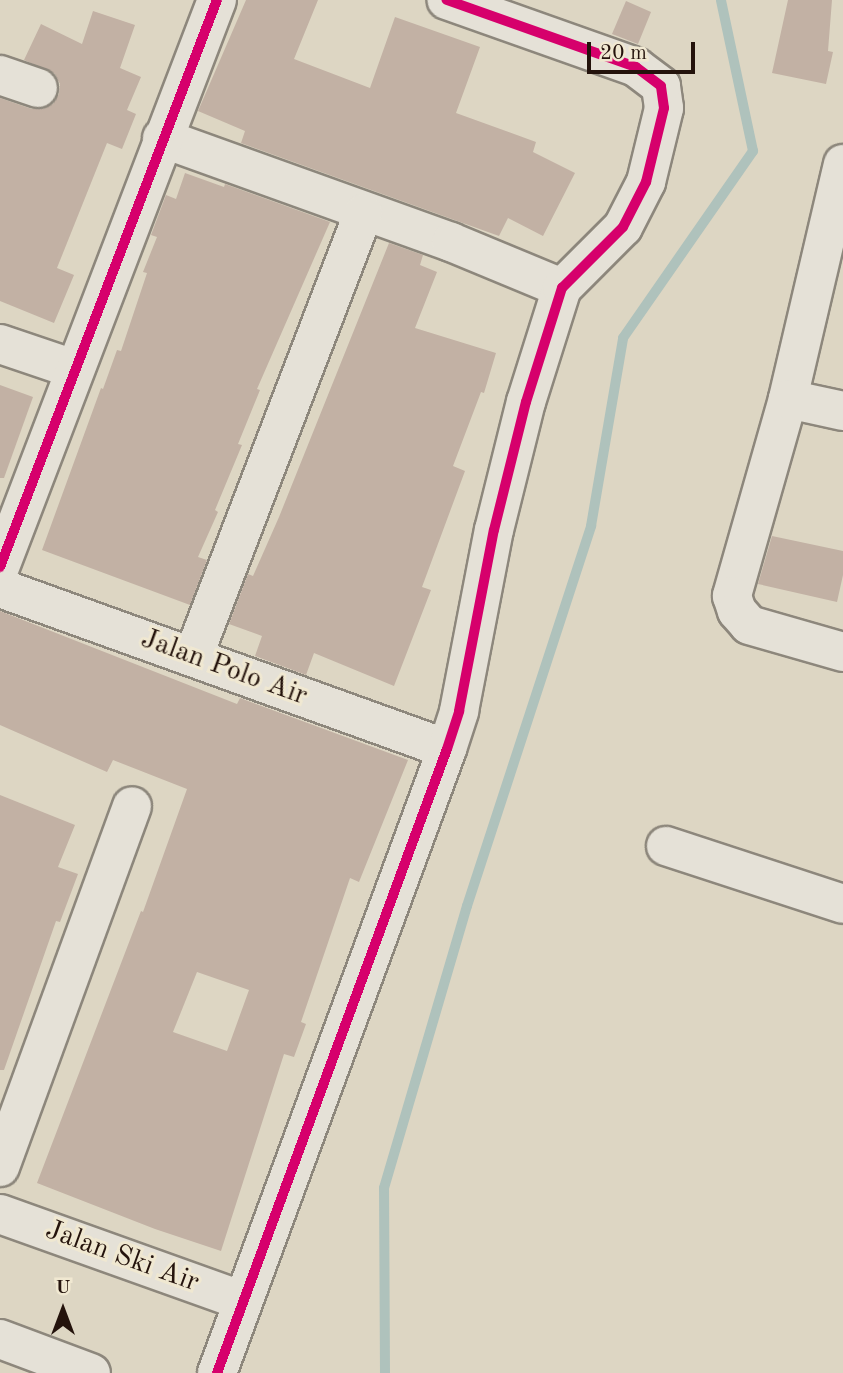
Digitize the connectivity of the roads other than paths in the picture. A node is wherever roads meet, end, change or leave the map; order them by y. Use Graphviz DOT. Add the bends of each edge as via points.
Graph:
graph roads {
  1 [pos="217,0"];
  2 [pos="447,0"];
  3 [pos="495,8"];
  4 [pos="0,75"];
  5 [pos="38,88"];
  6 [pos="162,138"];
  7 [pos="843,164"];
  8 [pos="363,213"];
  9 [pos="562,288"];
  10 [pos="0,344"];
  11 [pos="74,369"];
  12 [pos="788,399"];
  13 [pos="843,411"];
  14 [pos="0,566"];
  15 [pos="0,587"];
  16 [pos="843,652"];
  17 [pos="193,657"];
  18 [pos="447,749"];
  19 [pos="132,806"];
  20 [pos="666,846"];
  21 [pos="843,904"];
  22 [pos="0,1167"];
  23 [pos="0,1214"];
  24 [pos="243,1301"];
  25 [pos="0,1339"];
  26 [pos="91,1373"];
  27 [pos="217,1373"];
  1 -- 6 [label="street"];
  2 -- 3 [label="street"];
  3 -- 9 [label="street" via="636,67 661,86 664,108 646,182 622,227"];
  4 -- 5 [label="street"];
  6 -- 8 [label="street"];
  6 -- 11 [label="street"];
  7 -- 12 [label="street"];
  8 -- 9 [label="street" via="451,242"];
  8 -- 17 [label="street"];
  9 -- 18 [label="street" via="526,402"];
  10 -- 11 [label="street"];
  11 -- 14 [label="street"];
  12 -- 13 [label="street"];
  12 -- 16 [label="street" via="732,596 749,625"];
  15 -- 17 [label="street, Jalan Polo Air"];
  17 -- 18 [label="street, Jalan Polo Air"];
  18 -- 24 [label="street"];
  19 -- 22 [label="street"];
  20 -- 21 [label="street"];
  23 -- 24 [label="street, Jalan Ski Air"];
  24 -- 27 [label="street"];
  25 -- 26 [label="street"];
}
